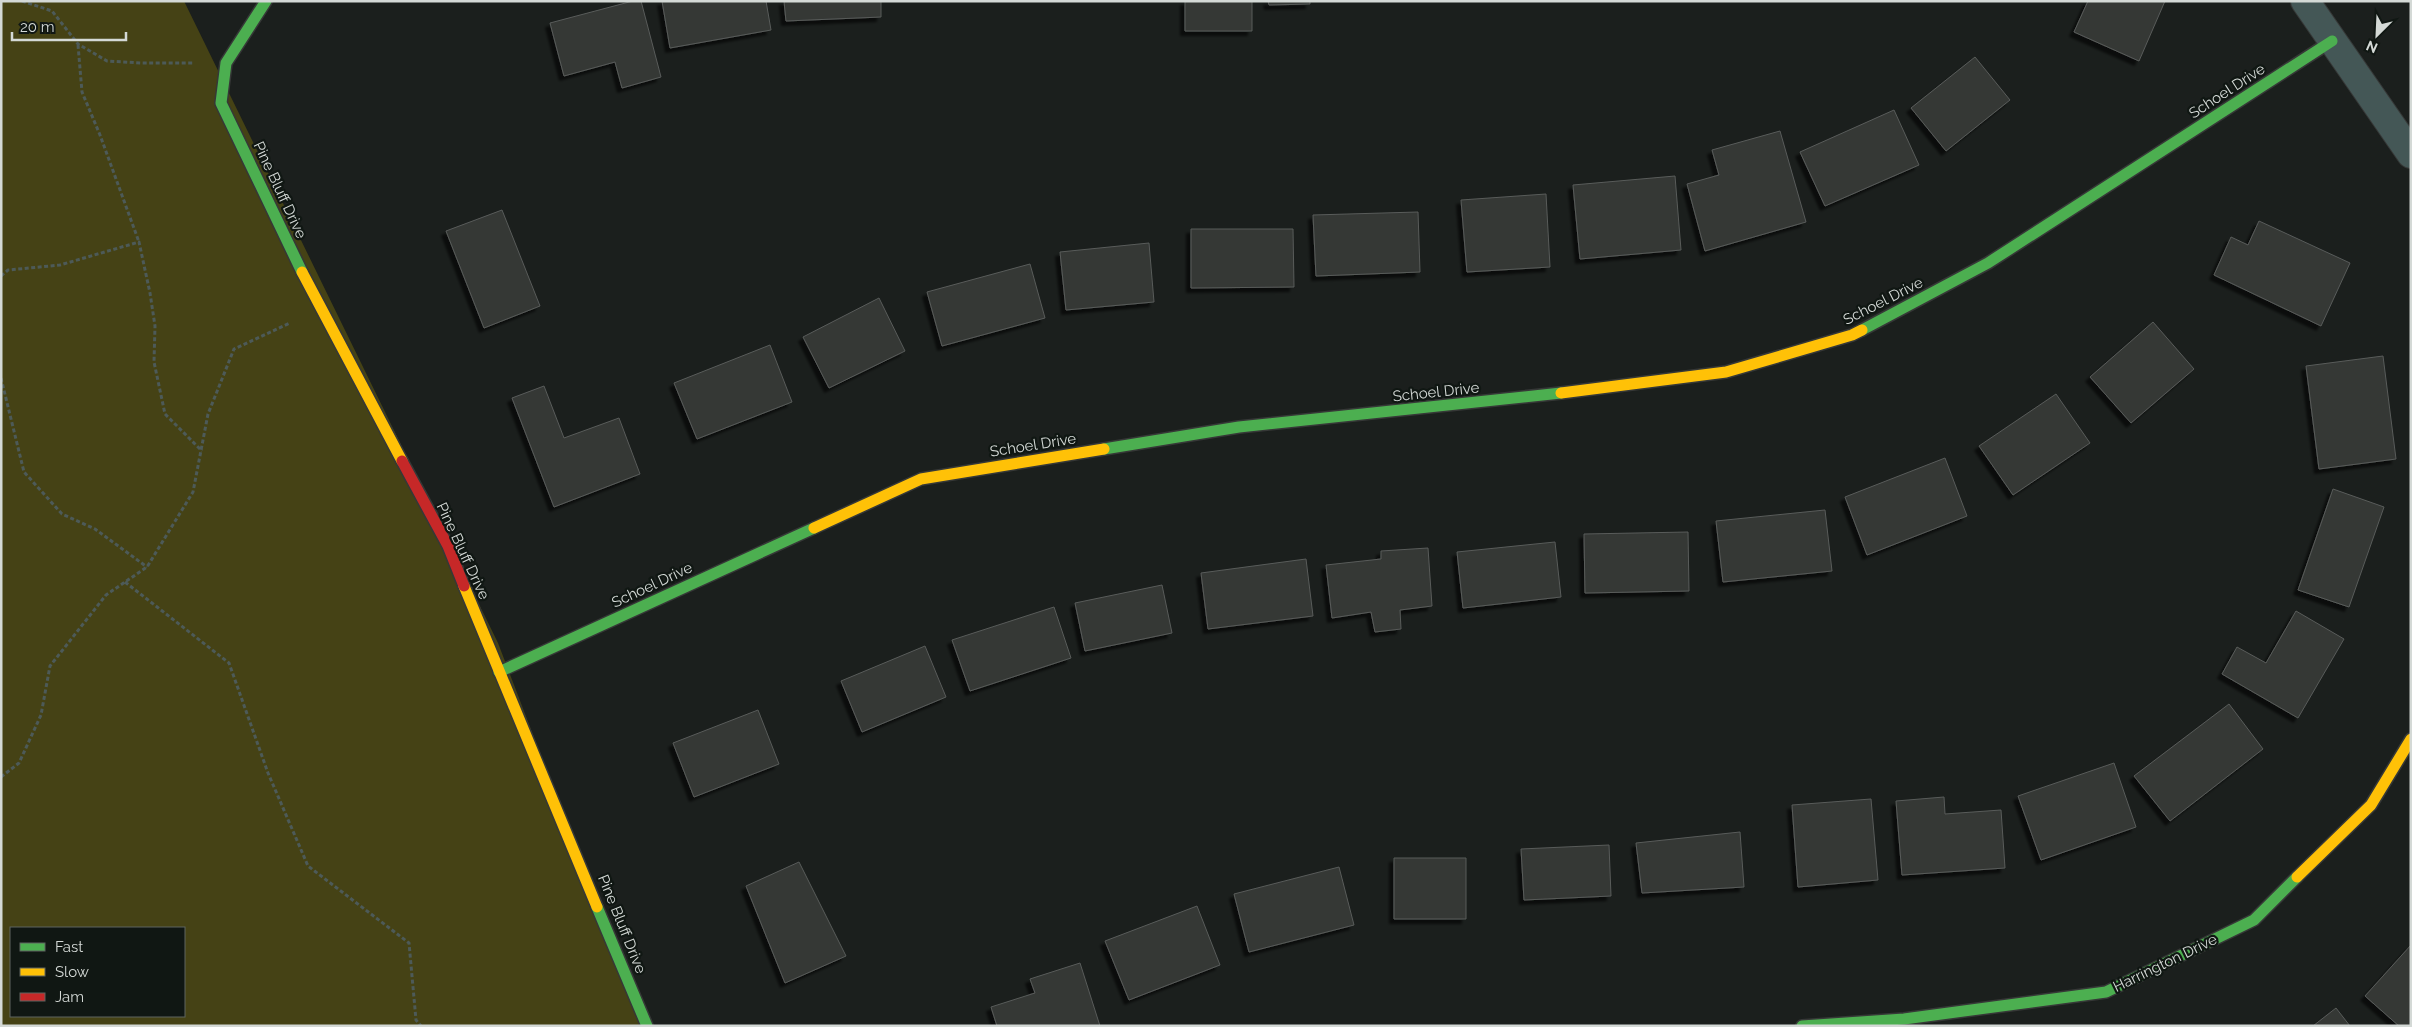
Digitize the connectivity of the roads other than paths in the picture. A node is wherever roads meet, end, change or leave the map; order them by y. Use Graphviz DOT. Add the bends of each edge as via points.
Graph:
graph roads {
  1 [pos="266,1"];
  2 [pos="2305,1"];
  3 [pos="2332,41"];
  4 [pos="2411,154"];
  5 [pos="499,672"];
  6 [pos="2411,739"];
  7 [pos="647,1026"];
  8 [pos="1802,1026"];
  1 -- 5 [label="street, Pine Bluff Drive" via="226,63 221,103 320,310 448,546"];
  2 -- 3 [label="street"];
  3 -- 4 [label="street"];
  3 -- 5 [label="street, Schoel Drive" via="1988,263 1852,336 1726,372 1529,397 1239,427 920,478"];
  5 -- 7 [label="street, Pine Bluff Drive"];
  6 -- 8 [label="street, Harrington Drive" via="2371,805 2254,920 2106,992 1904,1019"];
}
